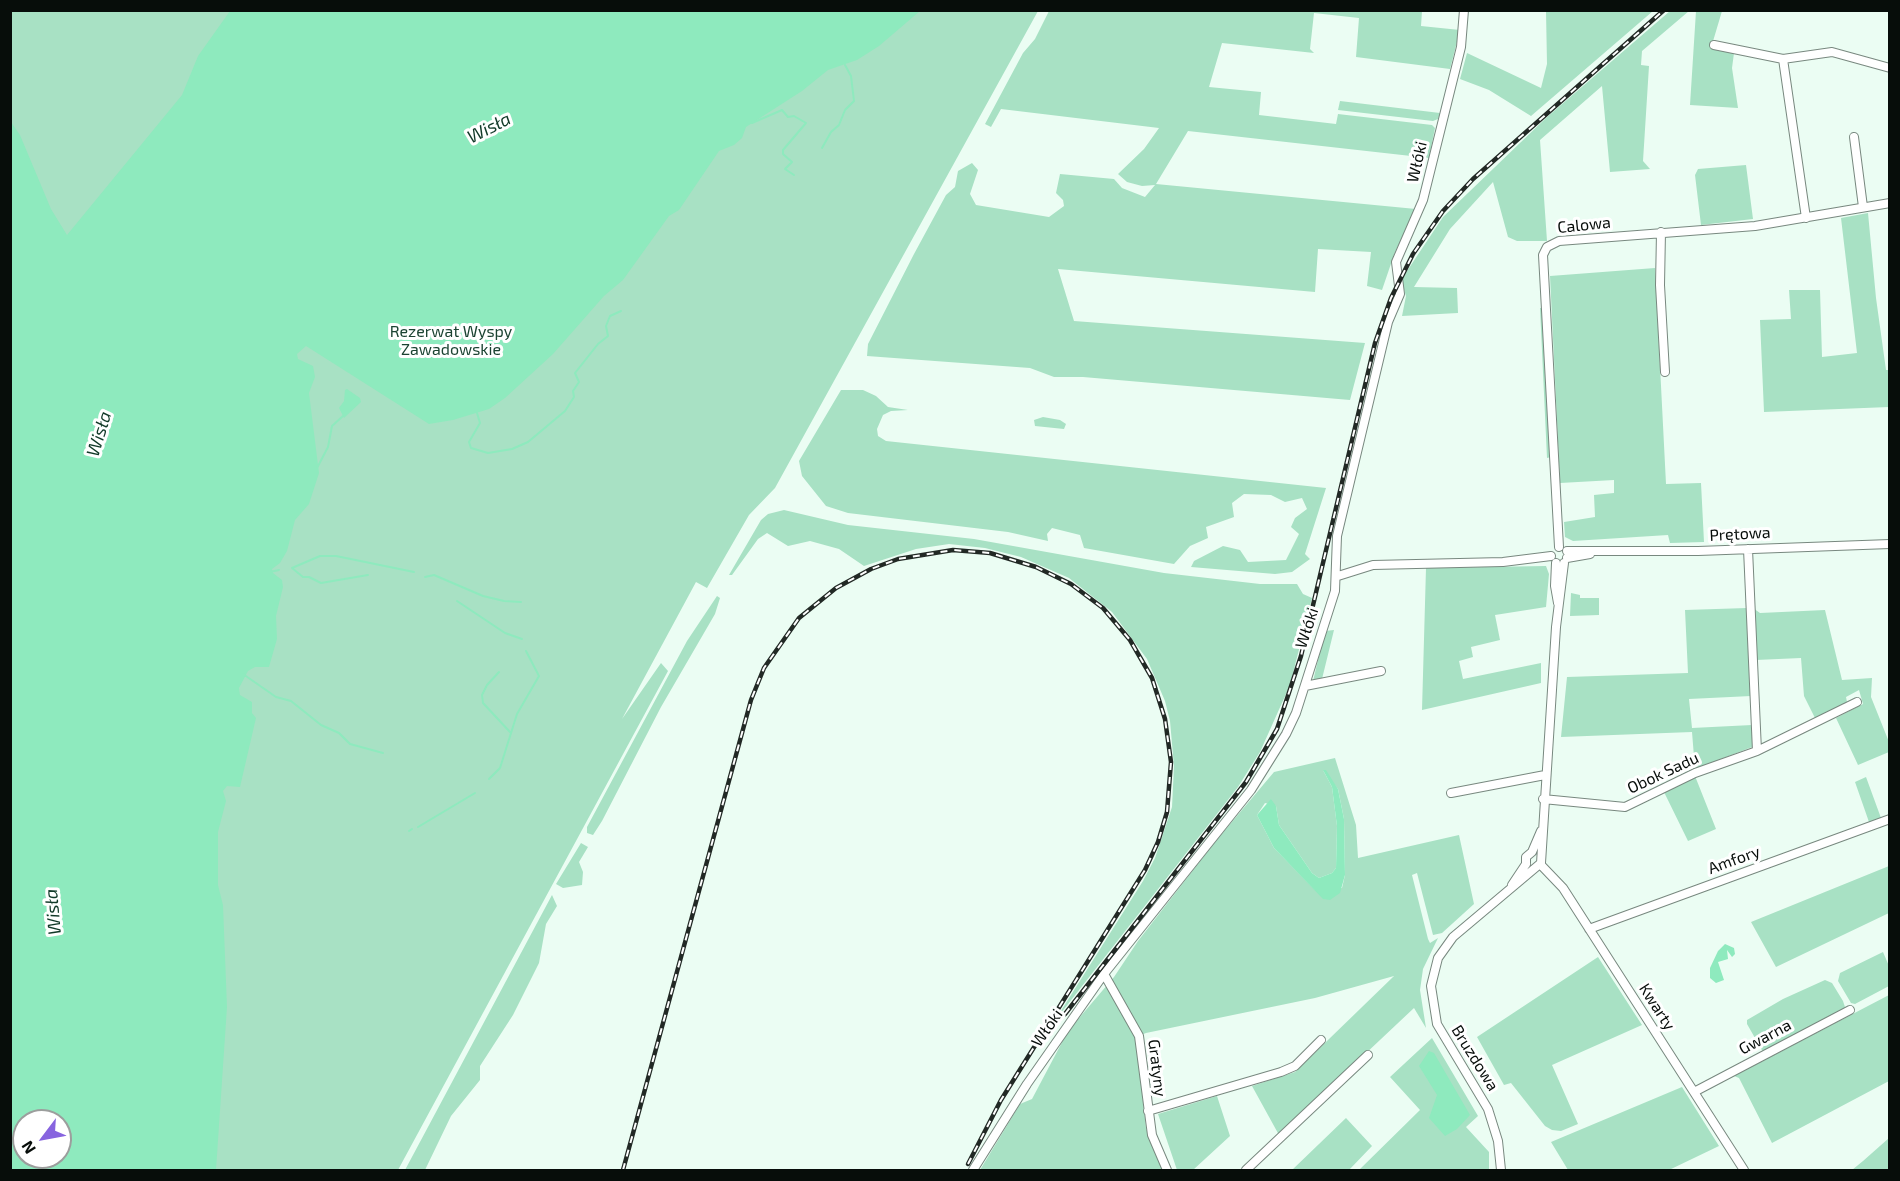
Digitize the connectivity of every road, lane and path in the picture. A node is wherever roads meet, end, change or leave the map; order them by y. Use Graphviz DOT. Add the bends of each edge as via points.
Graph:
graph roads {
  1 [pos="1464,10"];
  2 [pos="1714,45"];
  3 [pos="1783,59"];
  4 [pos="1890,68"];
  5 [pos="1854,138"];
  6 [pos="1890,203"];
  7 [pos="1863,207"];
  8 [pos="1806,218"];
  9 [pos="1661,232"];
  10 [pos="1665,372"];
  11 [pos="1890,544"];
  12 [pos="1748,549"];
  13 [pos="1561,557"];
  14 [pos="1338,576"];
  15 [pos="1381,671"];
  16 [pos="1305,686"];
  17 [pos="1857,702"];
  18 [pos="1757,751"];
  19 [pos="1545,775"];
  20 [pos="1451,793"];
  21 [pos="1544,799"];
  22 [pos="1890,819"];
  23 [pos="1534,861"];
  24 [pos="1589,929"];
  25 [pos="1104,974"];
  26 [pos="1850,1010"];
  27 [pos="1321,1040"];
  28 [pos="1368,1055"];
  29 [pos="1694,1092"];
  30 [pos="1148,1112"];
  31 [pos="973,1170"];
  32 [pos="1167,1170"];
  33 [pos="1246,1170"];
  34 [pos="1501,1170"];
  35 [pos="1744,1170"];
  1 -- 14 [label="street, Włóki" via="1461,48 1423,200 1396,262 1400,294 1388,322 1337,536"];
  2 -- 3 [label="street"];
  3 -- 4 [label="street" via="1829,51"];
  3 -- 8 [label="street"];
  5 -- 7 [label="street"];
  6 -- 7 [label="street, Calowa"];
  7 -- 8 [label="street, Calowa"];
  8 -- 9 [label="street, Calowa" via="1755,226"];
  9 -- 10 [label="street"];
  9 -- 13 [label="street, Calowa" via="1559,242 1543,253"];
  11 -- 12 [label="street, Prętowa"];
  12 -- 13 [label="street, Prętowa"];
  12 -- 18 [label="street"];
  13 -- 14 [label="street, Prętowa" via="1373,565"];
  13 -- 19 [label="street" via="1562,590"];
  14 -- 16 [label="street, Włóki"];
  15 -- 16 [label="street"];
  16 -- 25 [label="street, Włóki" via="1286,734 1251,790"];
  17 -- 18 [label="street, Obok Sadu"];
  18 -- 21 [label="street, Obok Sadu" via="1695,773 1625,807"];
  19 -- 20 [label="street"];
  19 -- 21 [label="street"];
  21 -- 23 [label="street"];
  22 -- 24 [label="street, Amfory"];
  23 -- 24 [label="street, Kwarty" via="1563,888"];
  23 -- 34 [label="street, Bruzdowa" via="1448,942 1436,965 1431,991 1437,1024 1488,1109 1498,1141"];
  24 -- 29 [label="street, Kwarty"];
  25 -- 30 [label="street, Gratyny" via="1138,1032"];
  25 -- 31 [label="street, Włóki"];
  26 -- 29 [label="street, Gwarna"];
  27 -- 30 [label="street" via="1295,1066 1281,1072"];
  28 -- 33 [label="street"];
  29 -- 35 [label="street, Kwarty"];
  30 -- 32 [label="street, Gratyny" via="1158,1154"];
}
